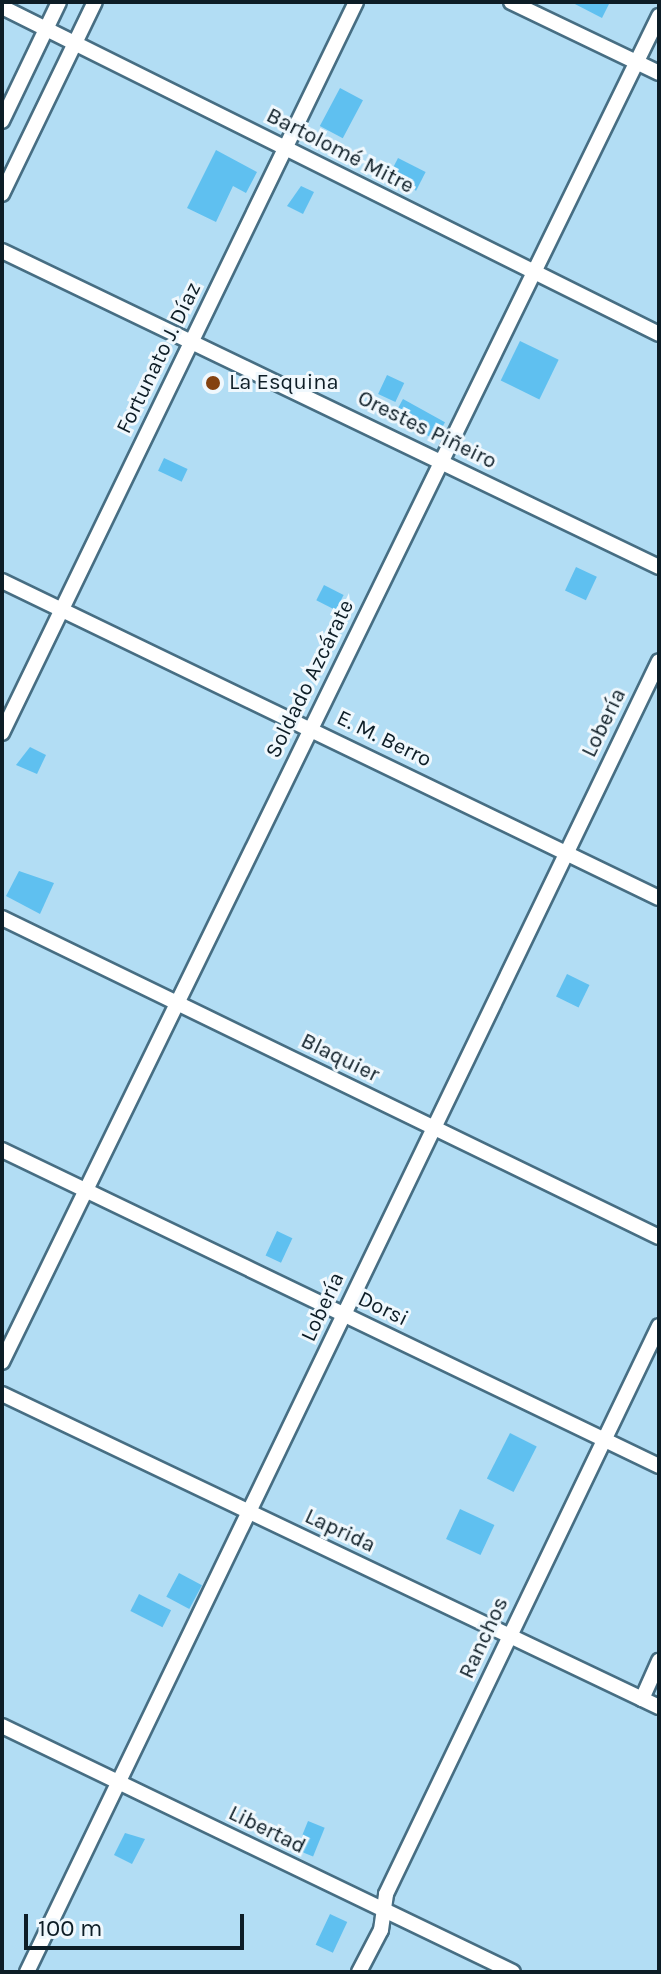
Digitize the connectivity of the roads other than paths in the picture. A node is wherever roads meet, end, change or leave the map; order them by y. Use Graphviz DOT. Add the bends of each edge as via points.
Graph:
graph roads {
  1 [pos="59,2"];
  2 [pos="95,2"];
  3 [pos="356,2"];
  4 [pos="511,2"];
  5 [pos="2,7"];
  6 [pos="659,16"];
  7 [pos="46,29"];
  8 [pos="76,43"];
  9 [pos="637,62"];
  10 [pos="659,73"];
  11 [pos="2,121"];
  12 [pos="284,149"];
  13 [pos="2,194"];
  14 [pos="2,251"];
  15 [pos="534,273"];
  16 [pos="659,334"];
  17 [pos="192,340"];
  18 [pos="440,461"];
  19 [pos="659,567"];
  20 [pos="2,581"];
  21 [pos="61,608"];
  22 [pos="659,661"];
  23 [pos="311,727"];
  24 [pos="2,733"];
  25 [pos="565,853"];
  26 [pos="659,898"];
  27 [pos="2,918"];
  28 [pos="175,1002"];
  29 [pos="430,1127"];
  30 [pos="2,1150"];
  31 [pos="86,1191"];
  32 [pos="659,1237"];
  33 [pos="344,1314"];
  34 [pos="659,1326"];
  35 [pos="2,1362"];
  36 [pos="2,1394"];
  37 [pos="603,1438"];
  38 [pos="659,1466"];
  39 [pos="249,1513"];
  40 [pos="510,1637"];
  41 [pos="659,1661"];
  42 [pos="642,1699"];
  43 [pos="659,1707"];
  44 [pos="2,1726"];
  45 [pos="120,1783"];
  46 [pos="384,1912"];
  47 [pos="27,1972"];
  48 [pos="359,1972"];
  49 [pos="513,1972"];
  1 -- 7 [label="street"];
  2 -- 8 [label="street"];
  3 -- 12 [label="street, Fortunato J. Díaz"];
  4 -- 9 [label="street"];
  5 -- 7 [label="street, Bartolomé Mitre"];
  6 -- 9 [label="street, Soldado Azcárate"];
  7 -- 8 [label="street, Bartolomé Mitre"];
  7 -- 11 [label="street"];
  8 -- 12 [label="street, Bartolomé Mitre"];
  8 -- 13 [label="street"];
  9 -- 10 [label="street"];
  9 -- 15 [label="street, Soldado Azcárate"];
  12 -- 15 [label="street, Bartolomé Mitre"];
  12 -- 17 [label="street, Fortunato J. Díaz"];
  14 -- 17 [label="street, Orestes Piñeiro"];
  15 -- 16 [label="street, Bartolomé Mitre"];
  15 -- 18 [label="street, Soldado Azcárate"];
  17 -- 18 [label="street, Orestes Piñeiro"];
  17 -- 21 [label="street, Fortunato J. Díaz"];
  18 -- 19 [label="street, Orestes Piñeiro"];
  18 -- 23 [label="street, Soldado Azcárate"];
  20 -- 21 [label="street, E. M. Berro"];
  21 -- 23 [label="street, E. M. Berro"];
  21 -- 24 [label="street, Fortunato J. Díaz"];
  22 -- 25 [label="street, Lobería"];
  23 -- 25 [label="street, E. M. Berro"];
  23 -- 28 [label="street, Soldado Azcárate"];
  25 -- 26 [label="street, E. M. Berro"];
  25 -- 29 [label="street, Lobería"];
  27 -- 28 [label="street, Blaquier"];
  28 -- 29 [label="street, Blaquier"];
  28 -- 31 [label="street, Soldado Azcárate"];
  29 -- 32 [label="street, Blaquier"];
  29 -- 33 [label="street, Lobería"];
  30 -- 31 [label="street, Dorsi"];
  31 -- 33 [label="street, Dorsi"];
  31 -- 35 [label="street, Soldado Azcárate"];
  33 -- 37 [label="street, Dorsi"];
  33 -- 39 [label="street, Lobería"];
  34 -- 37 [label="street, Ranchos"];
  36 -- 39 [label="street, Laprida"];
  37 -- 38 [label="street, Dorsi"];
  37 -- 40 [label="street, Ranchos"];
  39 -- 40 [label="street, Laprida"];
  39 -- 45 [label="street, Lobería"];
  40 -- 42 [label="street, Laprida"];
  40 -- 46 [label="street, Ranchos" via="386,1894"];
  41 -- 42 [label="street"];
  42 -- 43 [label="street, Laprida"];
  44 -- 45 [label="street, Libertad"];
  45 -- 46 [label="street, Libertad"];
  45 -- 47 [label="street, Lobería"];
  46 -- 48 [label="street, Ranchos"];
  46 -- 49 [label="street, Libertad"];
}
